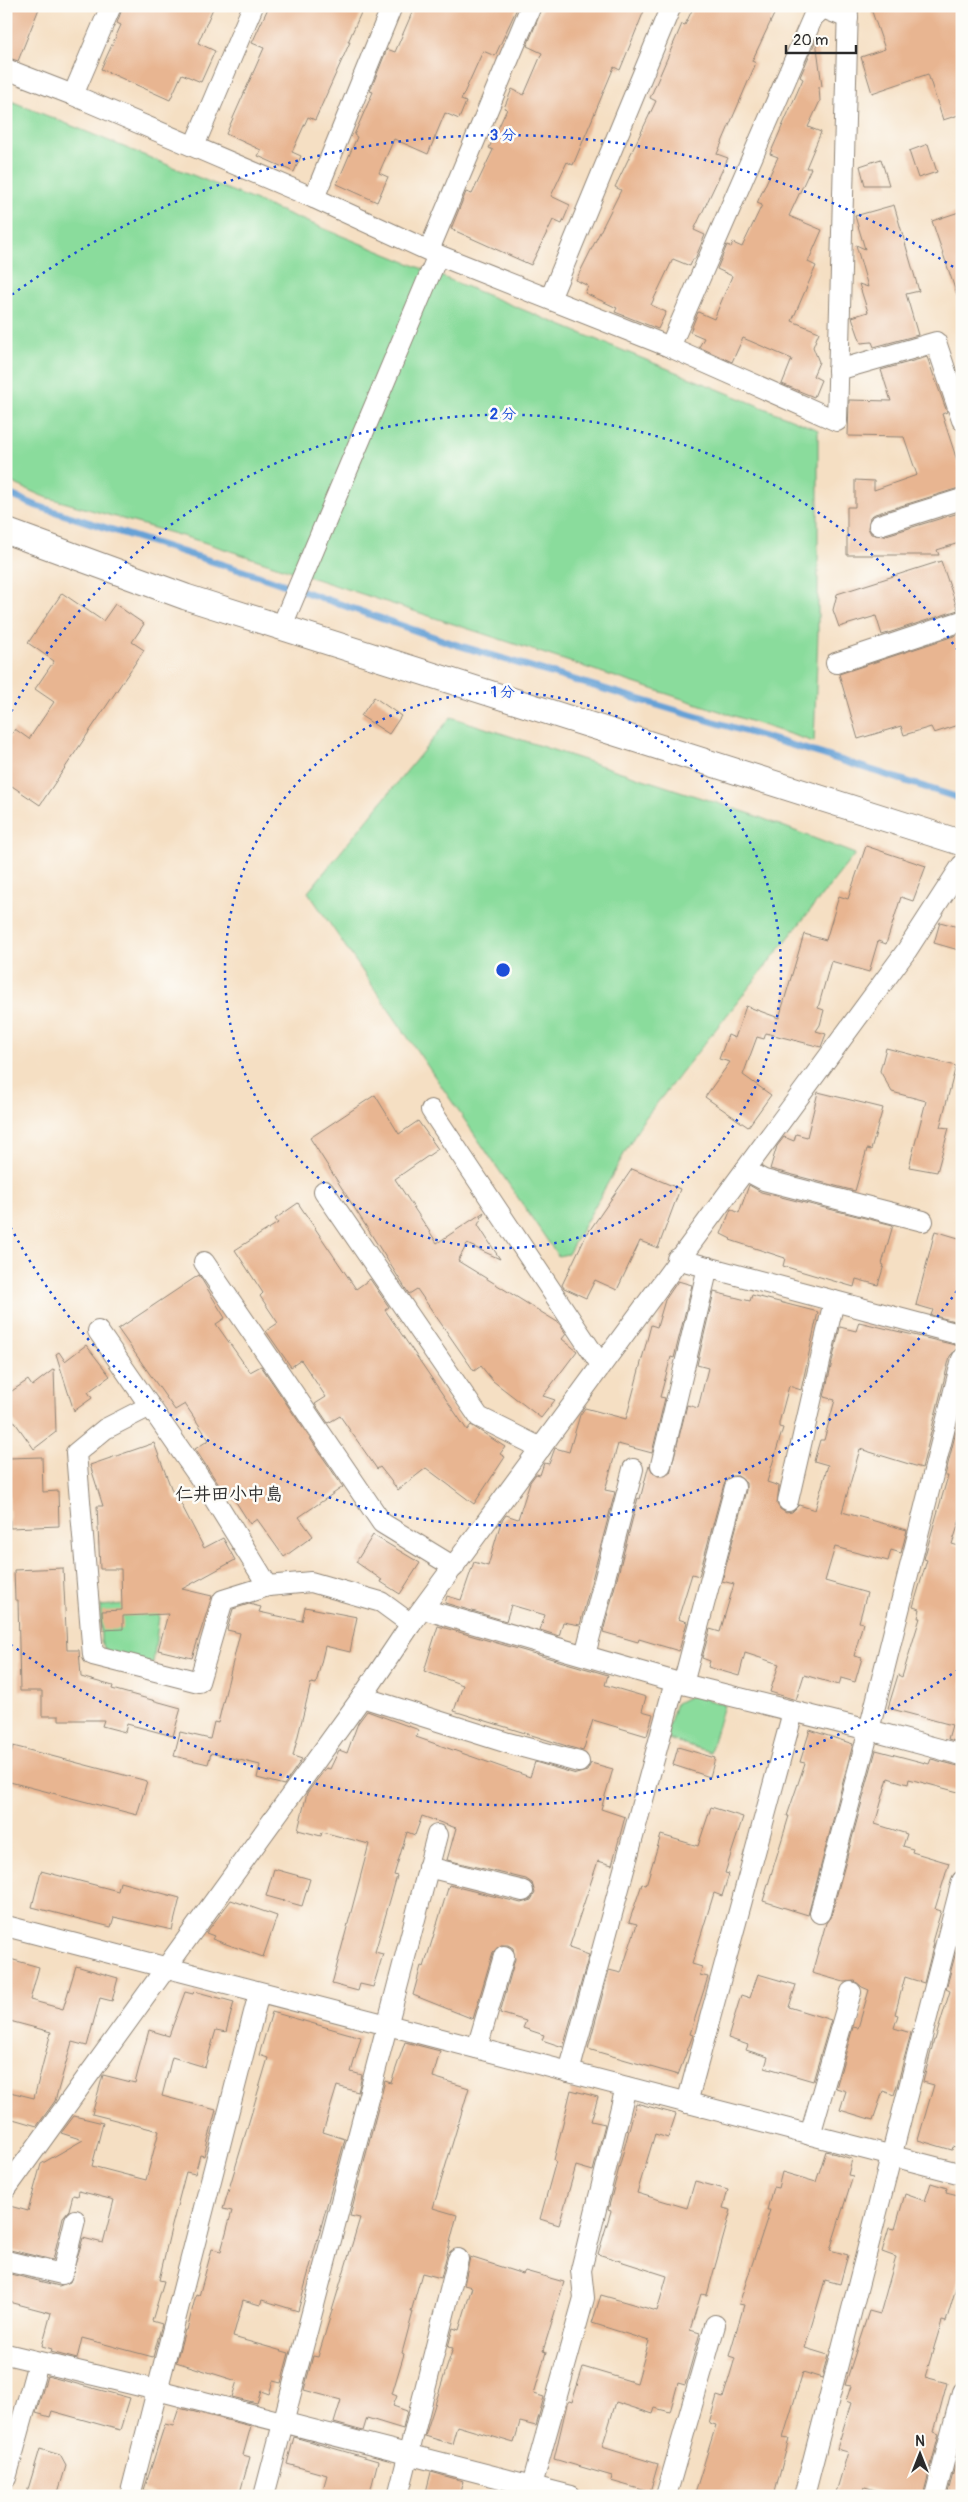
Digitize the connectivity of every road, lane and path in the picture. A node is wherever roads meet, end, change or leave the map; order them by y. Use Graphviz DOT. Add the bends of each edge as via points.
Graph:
graph roads {
  1 [pos="111,6"];
  2 [pos="253,6"];
  3 [pos="392,6"];
  4 [pos="531,6"];
  5 [pos="672,6"];
  6 [pos="848,12"];
  7 [pos="6,70"];
  8 [pos="72,95"];
  9 [pos="194,146"];
  10 [pos="314,198"];
  11 [pos="433,252"];
  12 [pos="550,299"];
  13 [pos="670,348"];
  14 [pos="838,370"];
  15 [pos="962,420"];
  16 [pos="962,499"];
  17 [pos="879,525"];
  18 [pos="6,531"];
  19 [pos="962,621"];
  20 [pos="281,628"];
  21 [pos="836,663"];
  22 [pos="962,843"];
  23 [pos="962,866"];
  24 [pos="431,1110"];
  25 [pos="745,1170"];
  26 [pos="324,1191"];
  27 [pos="923,1221"];
  28 [pos="677,1259"];
  29 [pos="204,1262"];
  30 [pos="708,1267"];
  31 [pos="834,1300"];
  32 [pos="98,1331"];
  33 [pos="962,1335"];
  34 [pos="962,1359"];
  35 [pos="601,1365"];
  36 [pos="150,1406"];
  37 [pos="541,1448"];
  38 [pos="661,1465"];
  39 [pos="633,1469"];
  40 [pos="735,1487"];
  41 [pos="788,1501"];
  42 [pos="454,1567"];
  43 [pos="268,1586"];
  44 [pos="417,1616"];
  45 [pos="584,1655"];
  46 [pos="679,1683"];
  47 [pos="362,1697"];
  48 [pos="793,1712"];
  49 [pos="870,1730"];
  50 [pos="962,1755"];
  51 [pos="579,1762"];
  52 [pos="436,1835"];
  53 [pos="428,1867"];
  54 [pos="962,1881"];
  55 [pos="523,1891"];
  56 [pos="820,1913"];
  57 [pos="6,1926"];
  58 [pos="504,1956"];
  59 [pos="167,1966"];
  60 [pos="259,1992"];
  61 [pos="851,1992"];
  62 [pos="386,2025"];
  63 [pos="476,2048"];
  64 [pos="569,2072"];
  65 [pos="626,2087"];
  66 [pos="688,2103"];
  67 [pos="810,2135"];
  68 [pos="891,2156"];
  69 [pos="962,2174"];
  70 [pos="6,2189"];
  71 [pos="75,2220"];
  72 [pos="458,2258"];
  73 [pos="6,2261"];
  74 [pos="715,2325"];
  75 [pos="6,2354"];
  76 [pos="38,2363"];
  77 [pos="157,2390"];
  78 [pos="962,2392"];
  79 [pos="283,2422"];
  80 [pos="409,2454"];
  81 [pos="6,2478"];
  82 [pos="530,2491"];
  83 [pos="130,2496"];
  84 [pos="264,2496"];
  85 [pos="398,2496"];
  86 [pos="571,2496"];
  87 [pos="666,2496"];
  88 [pos="804,2496"];
  89 [pos="934,2496"];
  1 -- 8 [label="street"];
  2 -- 9 [label="street"];
  3 -- 10 [label="street"];
  4 -- 11 [label="street"];
  5 -- 12 [label="street"];
  6 -- 13 [label="street" via="823,8 813,16"];
  6 -- 14 [label="street"];
  7 -- 8 [label="street"];
  8 -- 9 [label="street"];
  9 -- 10 [label="street"];
  10 -- 11 [label="street"];
  11 -- 12 [label="street"];
  11 -- 20 [label="street"];
  12 -- 13 [label="street"];
  13 -- 14 [label="street" via="837,421"];
  14 -- 15 [label="street" via="936,342"];
  16 -- 17 [label="street"];
  18 -- 20 [label="street"];
  19 -- 21 [label="street"];
  20 -- 22 [label="street"];
  23 -- 25 [label="street" via="907,950"];
  24 -- 35 [label="street"];
  25 -- 27 [label="street" via="764,1180"];
  25 -- 28 [label="street"];
  26 -- 37 [label="street" via="479,1417"];
  28 -- 30 [label="street"];
  28 -- 35 [label="street"];
  29 -- 42 [label="street" via="382,1523"];
  30 -- 31 [label="street"];
  30 -- 38 [label="street"];
  31 -- 33 [label="street"];
  31 -- 41 [label="street"];
  32 -- 36 [label="street"];
  34 -- 49 [label="street"];
  35 -- 37 [label="street"];
  36 -- 43 [label="street"];
  36 -- 43 [label="street" via="105,1430 76,1453 94,1655 199,1682 223,1600"];
  37 -- 42 [label="street"];
  39 -- 45 [label="street"];
  40 -- 46 [label="street"];
  42 -- 44 [label="street"];
  43 -- 44 [label="street" via="311,1582"];
  44 -- 45 [label="street"];
  44 -- 47 [label="street"];
  45 -- 46 [label="street"];
  46 -- 48 [label="street"];
  46 -- 64 [label="street"];
  47 -- 51 [label="street"];
  47 -- 59 [label="street"];
  48 -- 49 [label="street"];
  48 -- 66 [label="street"];
  49 -- 50 [label="street"];
  49 -- 56 [label="street"];
  52 -- 53 [label="street"];
  53 -- 55 [label="street"];
  53 -- 62 [label="street"];
  54 -- 68 [label="street"];
  57 -- 59 [label="street"];
  58 -- 63 [label="street"];
  59 -- 60 [label="street"];
  59 -- 70 [label="street"];
  60 -- 62 [label="street"];
  60 -- 77 [label="street"];
  61 -- 67 [label="street"];
  62 -- 63 [label="street"];
  62 -- 79 [label="street"];
  63 -- 64 [label="street"];
  64 -- 65 [label="street"];
  65 -- 66 [label="street"];
  65 -- 82 [label="street" via="581,2270 584,2298"];
  66 -- 67 [label="street"];
  67 -- 68 [label="street"];
  68 -- 69 [label="street"];
  68 -- 88 [label="street"];
  71 -- 73 [label="street" via="62,2274"];
  72 -- 80 [label="street"];
  74 -- 87 [label="street"];
  75 -- 76 [label="street"];
  76 -- 77 [label="street"];
  76 -- 81 [label="street"];
  77 -- 79 [label="street"];
  77 -- 83 [label="street"];
  78 -- 89 [label="street"];
  79 -- 80 [label="street"];
  79 -- 84 [label="street"];
  80 -- 82 [label="street"];
  80 -- 85 [label="street"];
  82 -- 86 [label="street"];
}
